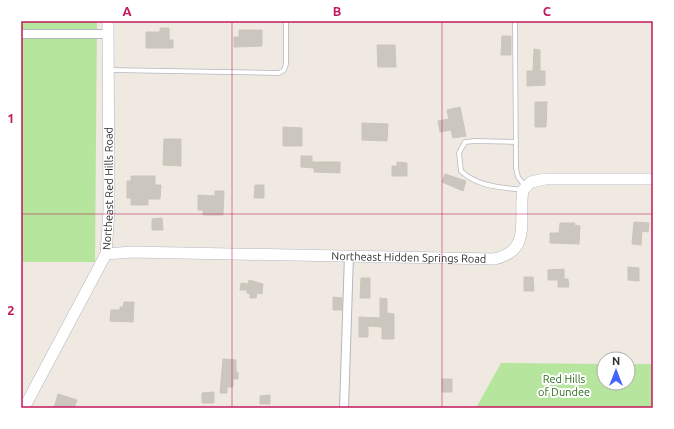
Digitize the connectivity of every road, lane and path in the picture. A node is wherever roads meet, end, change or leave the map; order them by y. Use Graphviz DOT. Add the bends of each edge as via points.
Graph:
graph roads {
  1 [pos="108,21"];
  2 [pos="286,21"];
  3 [pos="515,21"];
  4 [pos="21,34"];
  5 [pos="108,34"];
  6 [pos="108,70"];
  7 [pos="516,142"];
  8 [pos="653,179"];
  9 [pos="524,188"];
  10 [pos="106,254"];
  11 [pos="349,255"];
  12 [pos="24,408"];
  13 [pos="344,408"];
  1 -- 5 [label="street, Northeast Red Hills Road"];
  2 -- 6 [label="lane" via="286,64 284,70 279,73"];
  3 -- 7 [label="lane"];
  4 -- 5 [label="street"];
  5 -- 6 [label="street, Northeast Red Hills Road"];
  6 -- 10 [label="street, Northeast Red Hills Road" via="109,210"];
  7 -- 9 [label="lane" via="518,177"];
  7 -- 9 [label="lane" via="465,142 459,153 461,171 470,180 479,184"];
  8 -- 9 [label="street" via="553,178 537,180"];
  9 -- 11 [label="street, Northeast Hidden Springs Road" via="521,236 513,251 503,257 486,259"];
  10 -- 11 [label="street, Northeast Hidden Springs Road" via="132,252"];
  10 -- 12 [label="street, Northeast Red Hills Road"];
  11 -- 13 [label="street"];
}
